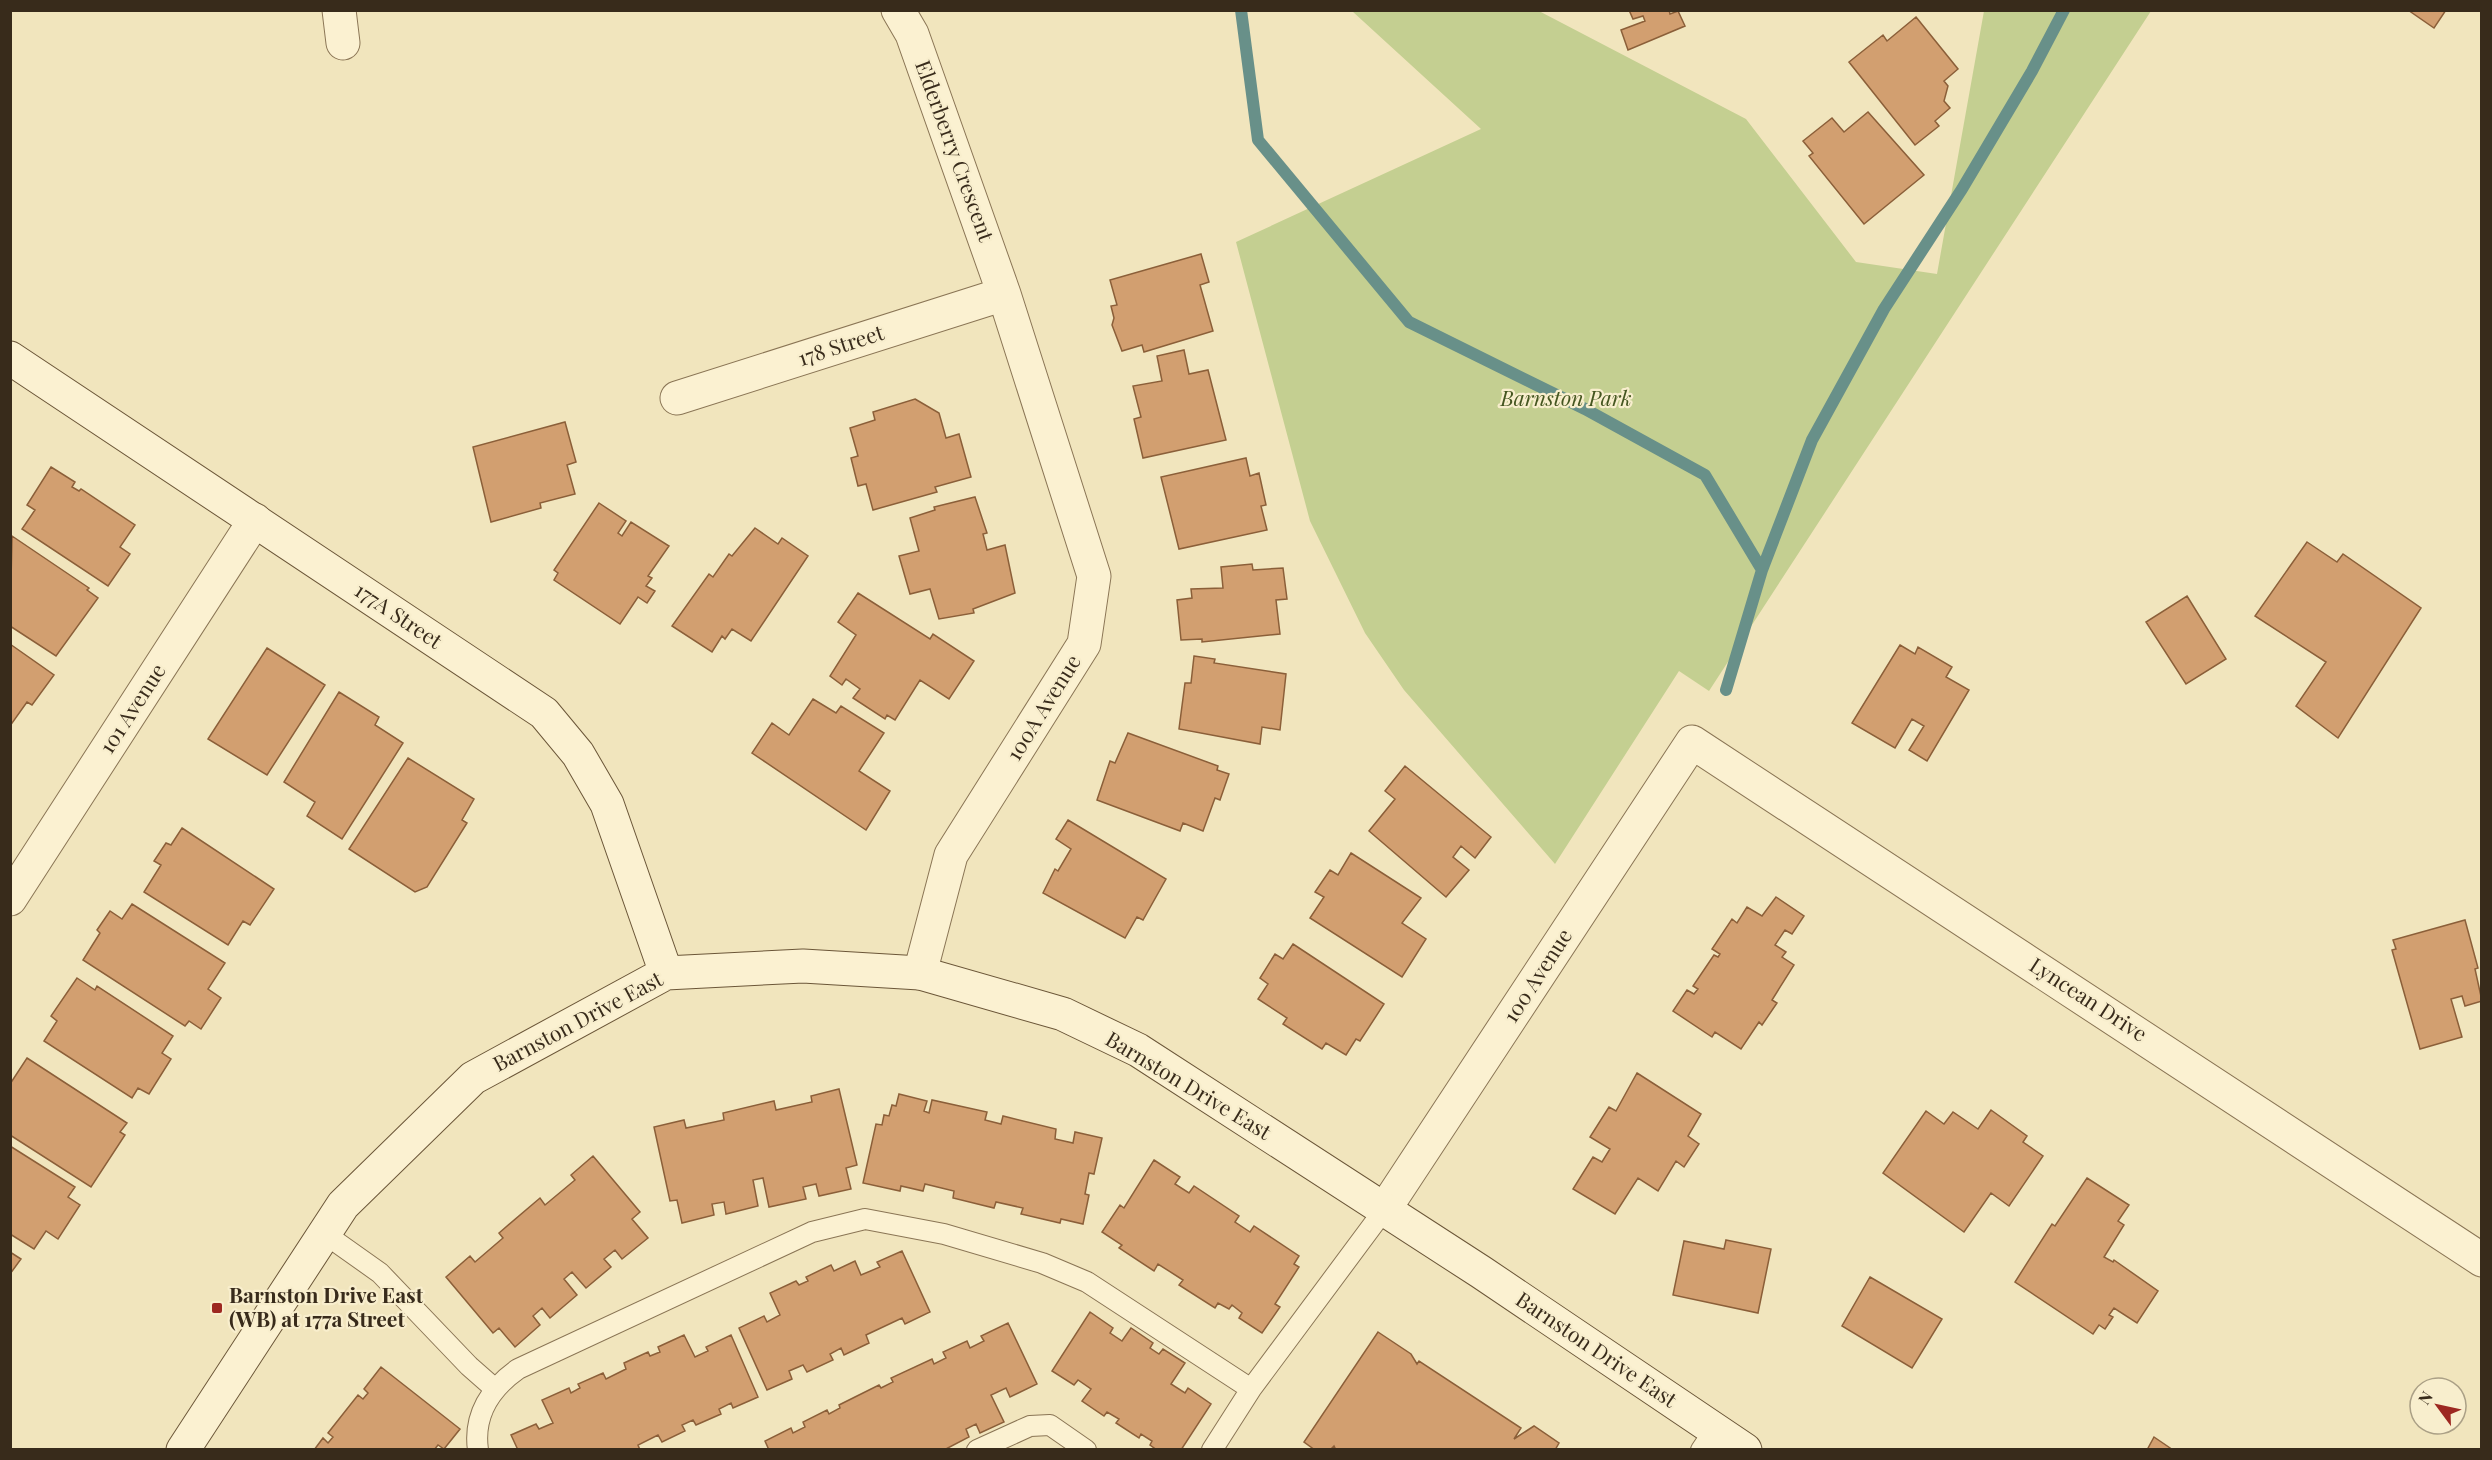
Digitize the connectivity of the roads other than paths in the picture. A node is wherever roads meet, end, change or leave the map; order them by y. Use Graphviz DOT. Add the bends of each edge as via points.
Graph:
graph roads {
  1 [pos="339,10"];
  2 [pos="898,10"];
  3 [pos="343,43"];
  4 [pos="1004,294"];
  5 [pos="10,358"];
  6 [pos="677,398"];
  7 [pos="255,520"];
  8 [pos="1692,742"];
  9 [pos="10,899"];
  10 [pos="666,973"];
  11 [pos="920,973"];
  12 [pos="1384,1210"];
  13 [pos="325,1234"];
  14 [pos="2481,1260"];
  15 [pos="494,1388"];
  16 [pos="1251,1389"];
  17 [pos="1708,1439"];
  18 [pos="183,1449"];
  19 [pos="478,1449"];
  20 [pos="977,1449"];
  21 [pos="1086,1449"];
  22 [pos="1212,1449"];
  23 [pos="1745,1449"];
  1 -- 3 [label="street"];
  2 -- 4 [label="street, Elderberry Crescent" via="912,34"];
  4 -- 6 [label="street, 178 Street"];
  4 -- 11 [label="street, 100A Avenue" via="1094,576 1084,644 951,855"];
  5 -- 7 [label="street, 177A Street"];
  7 -- 9 [label="street, 101 Avenue"];
  7 -- 10 [label="street, 177A Street" via="544,713 578,754 607,804"];
  8 -- 12 [label="street, 100 Avenue"];
  8 -- 14 [label="street, Lyncean Drive"];
  10 -- 11 [label="street, Barnston Drive East" via="803,966"];
  10 -- 13 [label="street, Barnston Drive East" via="473,1078 344,1205"];
  11 -- 12 [label="street, Barnston Drive East" via="1063,1014 1138,1050"];
  12 -- 16 [label="lane"];
  12 -- 17 [label="street, Barnston Drive East"];
  13 -- 15 [label="lane" via="380,1273"];
  13 -- 18 [label="street, Barnston Drive East"];
  15 -- 16 [label="lane" via="518,1369 812,1232 865,1219 944,1234 1042,1263 1087,1282"];
  15 -- 19 [label="lane" via="479,1424"];
  16 -- 22 [label="lane"];
  17 -- 23 [label="street, Barnston Drive East"];
  20 -- 21 [label="lane" via="1030,1426 1050,1425"];
}
